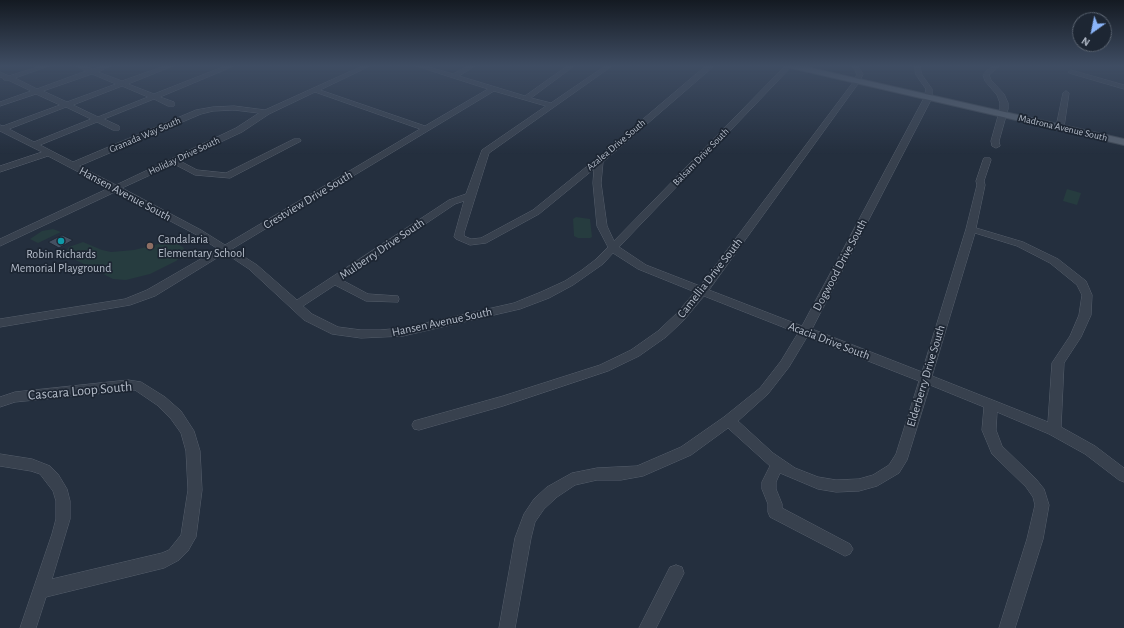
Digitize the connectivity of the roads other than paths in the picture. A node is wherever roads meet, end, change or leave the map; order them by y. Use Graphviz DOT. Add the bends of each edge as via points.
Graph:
graph roads {
  1 [pos="24,95"];
  2 [pos="45,95"];
  3 [pos="92,95"];
  4 [pos="150,95"];
  5 [pos="158,95"];
  6 [pos="302,95"];
  7 [pos="329,95"];
  8 [pos="482,95"];
  9 [pos="517,95"];
  10 [pos="530,95"];
  11 [pos="567,95"];
  12 [pos="674,95"];
  13 [pos="761,95"];
  14 [pos="846,95"];
  15 [pos="917,95"];
  16 [pos="1000,95"];
  17 [pos="1066,95"];
  18 [pos="154,97"];
  19 [pos="526,98"];
  20 [pos="928,98"];
  21 [pos="0,104"];
  22 [pos="171,104"];
  23 [pos="66,105"];
  24 [pos="552,106"];
  25 [pos="266,112"];
  26 [pos="1003,114"];
  27 [pos="98,120"];
  28 [pos="1,128"];
  29 [pos="116,128"];
  30 [pos="1060,128"];
  31 [pos="427,129"];
  32 [pos="297,141"];
  33 [pos="1124,142"];
  34 [pos="33,145"];
  35 [pos="996,146"];
  36 [pos="48,153"];
  37 [pos="987,160"];
  38 [pos="174,161"];
  39 [pos="598,161"];
  40 [pos="72,166"];
  41 [pos="0,169"];
  42 [pos="576,178"];
  43 [pos="597,183"];
  44 [pos="115,189"];
  45 [pos="470,196"];
  46 [pos="971,229"];
  47 [pos="0,231"];
  48 [pos="11,238"];
  49 [pos="0,243"];
  50 [pos="613,248"];
  51 [pos="225,250"];
  52 [pos="335,281"];
  53 [pos="702,291"];
  54 [pos="394,299"];
  55 [pos="296,306"];
  56 [pos="0,323"];
  57 [pos="805,332"];
  58 [pos="925,378"];
  59 [pos="0,402"];
  60 [pos="991,404"];
  61 [pos="729,421"];
  62 [pos="419,425"];
  63 [pos="1054,430"];
  64 [pos="0,460"];
  65 [pos="778,464"];
  66 [pos="1124,476"];
  67 [pos="845,549"];
  68 [pos="676,573"];
  69 [pos="41,590"];
  70 [pos="28,628"];
  71 [pos="507,628"];
  72 [pos="648,628"];
  73 [pos="1007,628"];
  1 -- 21 [label="street"];
  2 -- 23 [label="street"];
  3 -- 23 [label="street"];
  4 -- 18 [label="street"];
  5 -- 18 [label="street"];
  6 -- 25 [label="street, Holiday Drive South"];
  7 -- 31 [label="street"];
  8 -- 31 [label="street, Crestview Drive South"];
  9 -- 19 [label="street"];
  10 -- 19 [label="street"];
  11 -- 24 [label="street"];
  12 -- 39 [label="street, Azalea Drive South"];
  13 -- 50 [label="street, Balsam Drive South"];
  14 -- 53 [label="street, Camellia Drive South"];
  15 -- 20 [label="main road, Madrona Avenue South"];
  16 -- 26 [label="street" via="1003,99"];
  17 -- 30 [label="street"];
  18 -- 22 [label="street"];
  18 -- 27 [label="street"];
  19 -- 24 [label="street"];
  20 -- 26 [label="main road, Madrona Avenue South"];
  20 -- 57 [label="street, Dogwood Drive South"];
  23 -- 27 [label="street"];
  23 -- 28 [label="street"];
  24 -- 45 [label="street" via="488,150 483,157"];
  25 -- 38 [label="street, Holiday Drive South" via="239,130"];
  25 -- 40 [label="street, Granada Way South" via="234,108 199,112"];
  26 -- 30 [label="main road, Madrona Avenue South"];
  26 -- 35 [label="street" via="995,141"];
  27 -- 29 [label="street"];
  27 -- 34 [label="street"];
  28 -- 34 [label="street, Hansen Avenue South"];
  30 -- 33 [label="main road, Madrona Avenue South"];
  31 -- 51 [label="street, Crestview Drive South"];
  32 -- 38 [label="street" via="227,176 195,172"];
  34 -- 36 [label="street, Hansen Avenue South"];
  36 -- 40 [label="street, Hansen Avenue South"];
  36 -- 41 [label="street"];
  37 -- 46 [label="street, Elderberry Drive South" via="980,181"];
  38 -- 44 [label="street, Holiday Drive South"];
  39 -- 42 [label="street, Azalea Drive South"];
  39 -- 43 [label="street, Acacia Drive South"];
  40 -- 44 [label="street, Hansen Avenue South"];
  42 -- 43 [label="street, Azalea Drive South" via="588,176"];
  42 -- 45 [label="street, Azalea Drive South" via="536,212 483,241 474,242 460,237"];
  43 -- 50 [label="street, Acacia Drive South" via="602,226"];
  44 -- 48 [label="street, Holiday Drive South"];
  44 -- 51 [label="street, Hansen Avenue South" via="198,232"];
  45 -- 52 [label="street, Mulberry Drive South" via="452,202"];
  46 -- 58 [label="street, Elderberry Drive South"];
  46 -- 63 [label="street" via="1020,244 1054,261 1082,283 1086,293 1085,315 1058,363"];
  47 -- 48 [label="street"];
  48 -- 49 [label="street, Holiday Drive South"];
  50 -- 53 [label="street, Acacia Drive South" via="642,267"];
  50 -- 55 [label="street, Hansen Avenue South" via="569,283 532,300 488,314 402,332 361,334 336,331 308,317"];
  51 -- 55 [label="street, Hansen Avenue South" via="253,267"];
  51 -- 56 [label="street, Crestview Drive South" via="163,287 126,302"];
  52 -- 54 [label="street" via="366,297"];
  52 -- 55 [label="street, Mulberry Drive South"];
  53 -- 57 [label="street, Acacia Drive South"];
  53 -- 62 [label="street, Camellia Drive South" via="662,334 635,353 604,368 514,398"];
  57 -- 58 [label="street, Acacia Drive South"];
  57 -- 61 [label="street, Dogwood Drive South" via="764,391"];
  58 -- 60 [label="street, Acacia Drive South"];
  58 -- 65 [label="street, Elderberry Drive South" via="902,456 894,469 877,480 859,486 836,486 805,479"];
  59 -- 69 [label="street, Cascara Loop South" via="15,397 137,385 176,415 193,451 195,490 188,537 183,546 164,560"];
  60 -- 63 [label="street, Acacia Drive South"];
  60 -- 73 [label="street" via="989,430 997,450 1031,483 1039,494 1042,505 1035,540"];
  61 -- 65 [label="street, Elderberry Drive South"];
  61 -- 71 [label="street, Dogwood Drive South" via="686,451 650,467 638,472 572,479 539,504 529,520 523,538"];
  63 -- 66 [label="street, Acacia Drive South" via="1090,450"];
  64 -- 69 [label="street" via="32,465 44,470 60,489 64,519"];
  65 -- 67 [label="street" via="769,482 775,512"];
  68 -- 72 [label="street"];
  69 -- 70 [label="street"];
}
